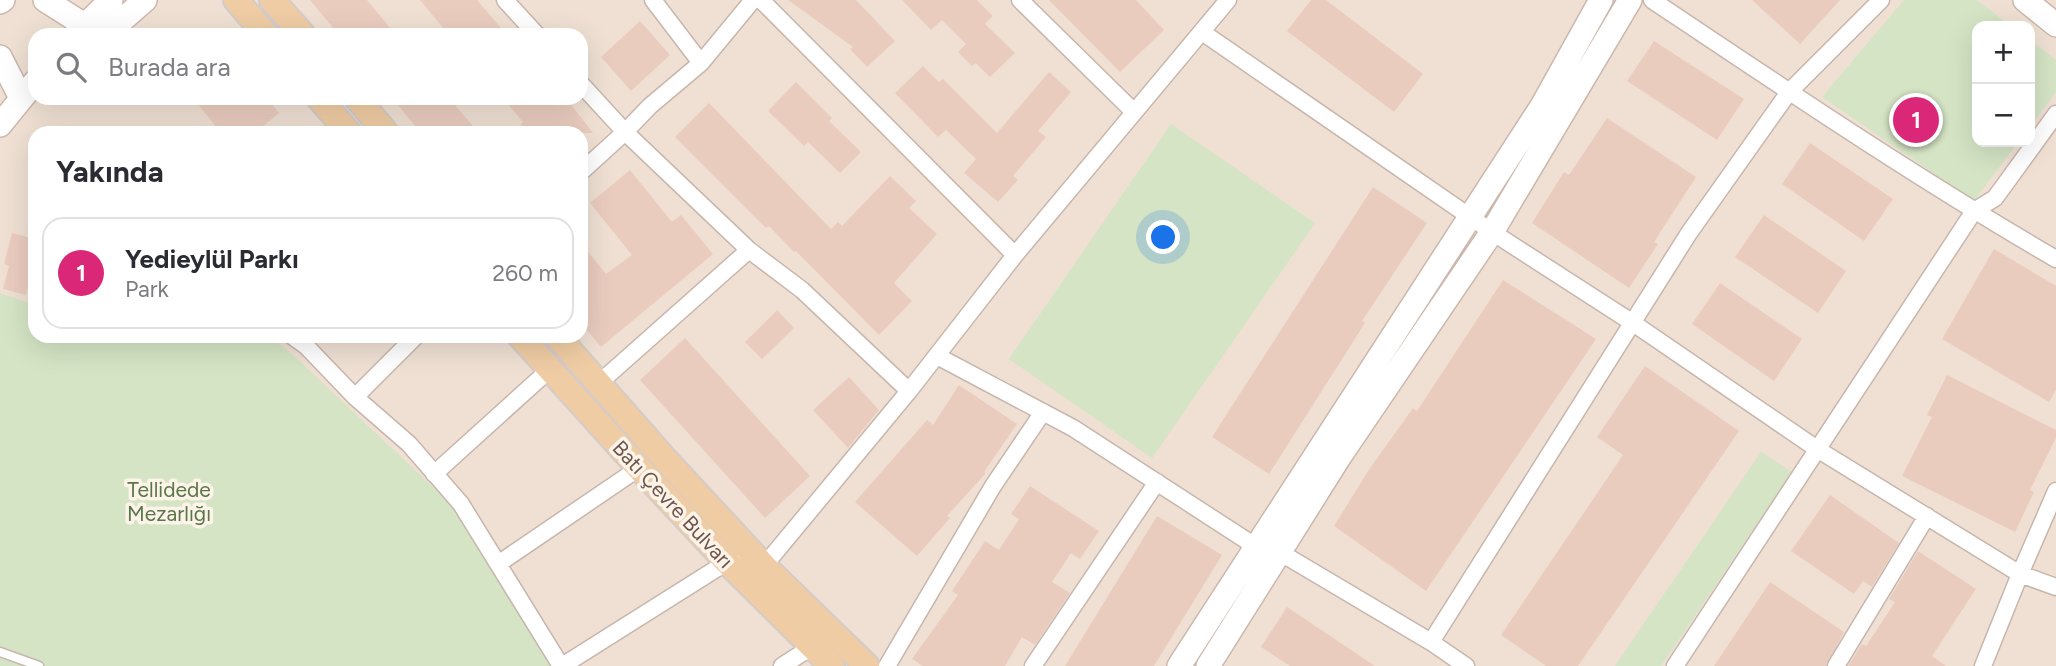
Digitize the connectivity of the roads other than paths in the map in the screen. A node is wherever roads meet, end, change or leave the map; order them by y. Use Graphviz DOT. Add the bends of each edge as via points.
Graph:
graph roads {
  1 [pos="45,0"];
  2 [pos="111,0"];
  3 [pos="145,0"];
  4 [pos="236,0"];
  5 [pos="272,0"];
  6 [pos="505,0"];
  7 [pos="653,0"];
  8 [pos="753,0"];
  9 [pos="761,0"];
  10 [pos="1020,0"];
  11 [pos="1228,0"];
  12 [pos="1601,0"];
  13 [pos="1630,0"];
  14 [pos="1652,0"];
  15 [pos="1881,0"];
  16 [pos="2025,0"];
  17 [pos="2056,25"];
  18 [pos="85,28"];
  19 [pos="94,28"];
  20 [pos="98,28"];
  21 [pos="260,28"];
  22 [pos="297,28"];
  23 [pos="531,28"];
  24 [pos="1202,32"];
  25 [pos="0,57"];
  26 [pos="702,63"];
  27 [pos="28,87"];
  28 [pos="28,91"];
  29 [pos="588,92"];
  30 [pos="1789,92"];
  31 [pos="324,105"];
  32 [pos="363,105"];
  33 [pos="1134,112"];
  34 [pos="2056,114"];
  35 [pos="0,125"];
  36 [pos="339,126"];
  37 [pos="380,126"];
  38 [pos="625,132"];
  39 [pos="588,166"];
  40 [pos="1974,211"];
  41 [pos="1470,216"];
  42 [pos="1492,232"];
  43 [pos="749,250"];
  44 [pos="1015,255"];
  45 [pos="2056,259"];
  46 [pos="1633,323"];
  47 [pos="302,343"];
  48 [pos="409,343"];
  49 [pos="526,343"];
  50 [pos="563,343"];
  51 [pos="937,356"];
  52 [pos="549,370"];
  53 [pos="598,384"];
  54 [pos="909,391"];
  55 [pos="355,397"];
  56 [pos="1043,412"];
  57 [pos="1817,449"];
  58 [pos="639,468"];
  59 [pos="434,474"];
  60 [pos="1157,482"];
  61 [pos="2056,491"];
  62 [pos="1927,516"];
  63 [pos="1255,546"];
  64 [pos="1281,553"];
  65 [pos="727,562"];
  66 [pos="498,564"];
  67 [pos="764,566"];
  68 [pos="2021,574"];
  69 [pos="2056,587"];
  70 [pos="1431,642"];
  71 [pos="813,646"];
  72 [pos="0,652"];
  73 [pos="39,666"];
  74 [pos="561,666"];
  75 [pos="782,666"];
  76 [pos="832,666"];
  77 [pos="867,666"];
  78 [pos="887,666"];
  79 [pos="1032,666"];
  80 [pos="1179,666"];
  81 [pos="1208,666"];
  82 [pos="1466,666"];
  83 [pos="1675,666"];
  84 [pos="1836,666"];
  85 [pos="1983,666"];
  1 -- 18 [label="street"];
  2 -- 19 [label="street"];
  3 -- 20 [label="street"];
  4 -- 21 [label="main road"];
  5 -- 22 [label="main road"];
  6 -- 23 [label="street"];
  7 -- 26 [label="street"];
  8 -- 26 [label="street"];
  9 -- 44 [label="street"];
  10 -- 33 [label="street"];
  11 -- 24 [label="street"];
  12 -- 41 [label="street" via="1542,106"];
  13 -- 42 [label="street"];
  14 -- 30 [label="street"];
  15 -- 30 [label="street"];
  16 -- 17 [label="street"];
  24 -- 33 [label="street"];
  24 -- 41 [label="street"];
  25 -- 27 [label="street"];
  26 -- 38 [label="street"];
  28 -- 35 [label="street"];
  29 -- 38 [label="street"];
  30 -- 40 [label="street"];
  30 -- 46 [label="street" via="1689,233"];
  31 -- 36 [label="main road"];
  32 -- 37 [label="main road"];
  33 -- 44 [label="street"];
  34 -- 40 [label="street" via="1995,198"];
  38 -- 39 [label="street"];
  38 -- 43 [label="street"];
  40 -- 45 [label="street"];
  40 -- 57 [label="street"];
  41 -- 42 [label="street"];
  41 -- 63 [label="street"];
  42 -- 46 [label="street"];
  42 -- 64 [label="street" via="1340,456"];
  43 -- 53 [label="street"];
  43 -- 54 [label="street" via="802,290"];
  44 -- 51 [label="street"];
  46 -- 57 [label="street"];
  46 -- 70 [label="street"];
  47 -- 55 [label="street"];
  48 -- 55 [label="street"];
  49 -- 52 [label="main road, Batı Çevre Bulvarı"];
  50 -- 53 [label="main road, Batı Çevre Bulvarı"];
  51 -- 54 [label="street"];
  51 -- 56 [label="street"];
  52 -- 58 [label="main road, Batı Çevre Bulvarı"];
  52 -- 59 [label="street"];
  53 -- 67 [label="main road, Batı Çevre Bulvarı"];
  54 -- 67 [label="street"];
  55 -- 59 [label="street"];
  56 -- 60 [label="street"];
  56 -- 78 [label="street" via="993,486"];
  57 -- 62 [label="street"];
  57 -- 83 [label="street"];
  58 -- 65 [label="main road, Batı Çevre Bulvarı"];
  58 -- 66 [label="street"];
  59 -- 66 [label="street" via="461,504"];
  60 -- 63 [label="street"];
  60 -- 79 [label="street"];
  61 -- 68 [label="street"];
  62 -- 68 [label="street"];
  62 -- 84 [label="street"];
  63 -- 64 [label="street"];
  63 -- 80 [label="street"];
  64 -- 70 [label="street"];
  64 -- 81 [label="street"];
  65 -- 67 [label="street"];
  65 -- 71 [label="main road, Batı Çevre Bulvarı"];
  65 -- 74 [label="street"];
  66 -- 74 [label="street"];
  67 -- 77 [label="main road, Batı Çevre Bulvarı"];
  68 -- 69 [label="street"];
  68 -- 85 [label="street"];
  70 -- 82 [label="street"];
  71 -- 75 [label="street"];
  71 -- 76 [label="main road, Batı Çevre Bulvarı"];
  72 -- 73 [label="lane"];
}
